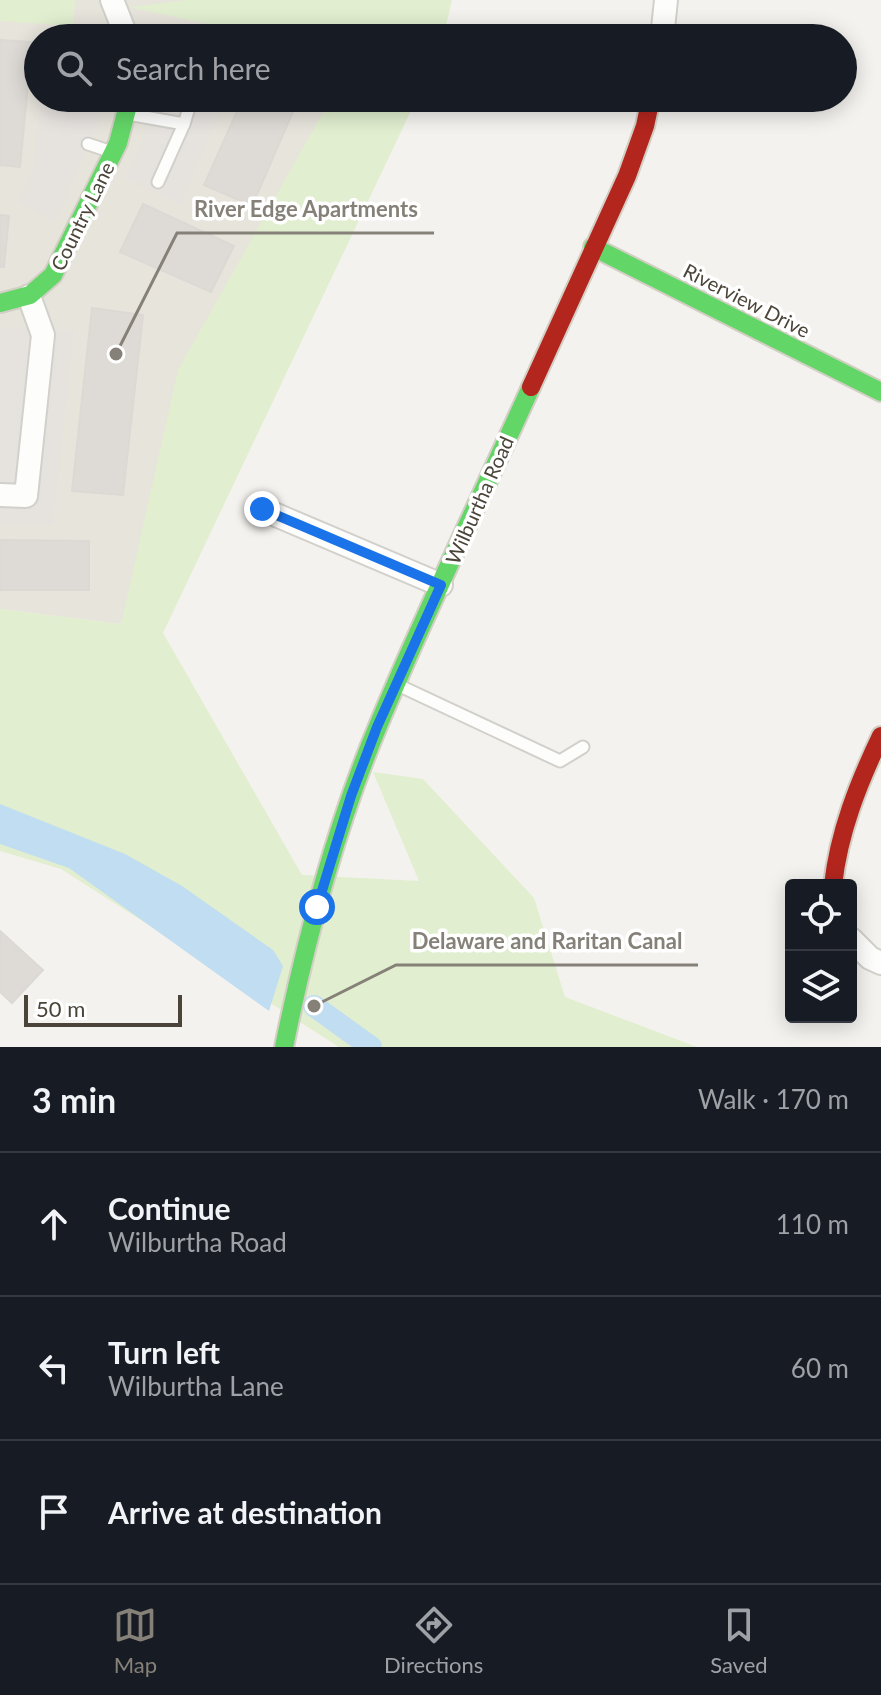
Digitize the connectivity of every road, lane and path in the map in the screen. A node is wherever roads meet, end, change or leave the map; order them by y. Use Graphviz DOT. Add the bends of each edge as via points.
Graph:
graph roads {
  1 [pos="112,0"];
  2 [pos="666,0"];
  3 [pos="121,24"];
  4 [pos="663,24"];
  5 [pos="126,112"];
  6 [pos="147,112"];
  7 [pos="188,112"];
  8 [pos="648,112"];
  9 [pos="184,124"];
  10 [pos="88,144"];
  11 [pos="113,153"];
  12 [pos="158,182"];
  13 [pos="593,247"];
  14 [pos="29,296"];
  15 [pos="0,303"];
  16 [pos="881,392"];
  17 [pos="0,495"];
  18 [pos="262,509"];
  19 [pos="441,585"];
  20 [pos="395,684"];
  21 [pos="881,736"];
  22 [pos="583,747"];
  23 [pos="834,879"];
  24 [pos="857,945"];
  25 [pos="881,963"];
  26 [pos="284,1047"];
  1 -- 3 [label="street"];
  2 -- 4 [label="street"];
  5 -- 11 [label="street, Country Lane"];
  6 -- 9 [label="lane"];
  7 -- 9 [label="lane"];
  8 -- 13 [label="street, Wilburtha Road" via="627,176"];
  9 -- 12 [label="lane"];
  10 -- 11 [label="lane"];
  11 -- 14 [label="street, Country Lane" via="53,275"];
  13 -- 16 [label="street, Riverview Drive"];
  13 -- 19 [label="street, Wilburtha Road"];
  14 -- 15 [label="street"];
  14 -- 17 [label="street" via="43,335 26,496"];
  18 -- 19 [label="street"];
  19 -- 20 [label="street, Wilburtha Road"];
  20 -- 22 [label="lane" via="560,761"];
  20 -- 26 [label="street, Wilburtha Road" via="351,796 309,932"];
  21 -- 23 [label="street" via="851,809"];
  24 -- 25 [label="street"];
}
